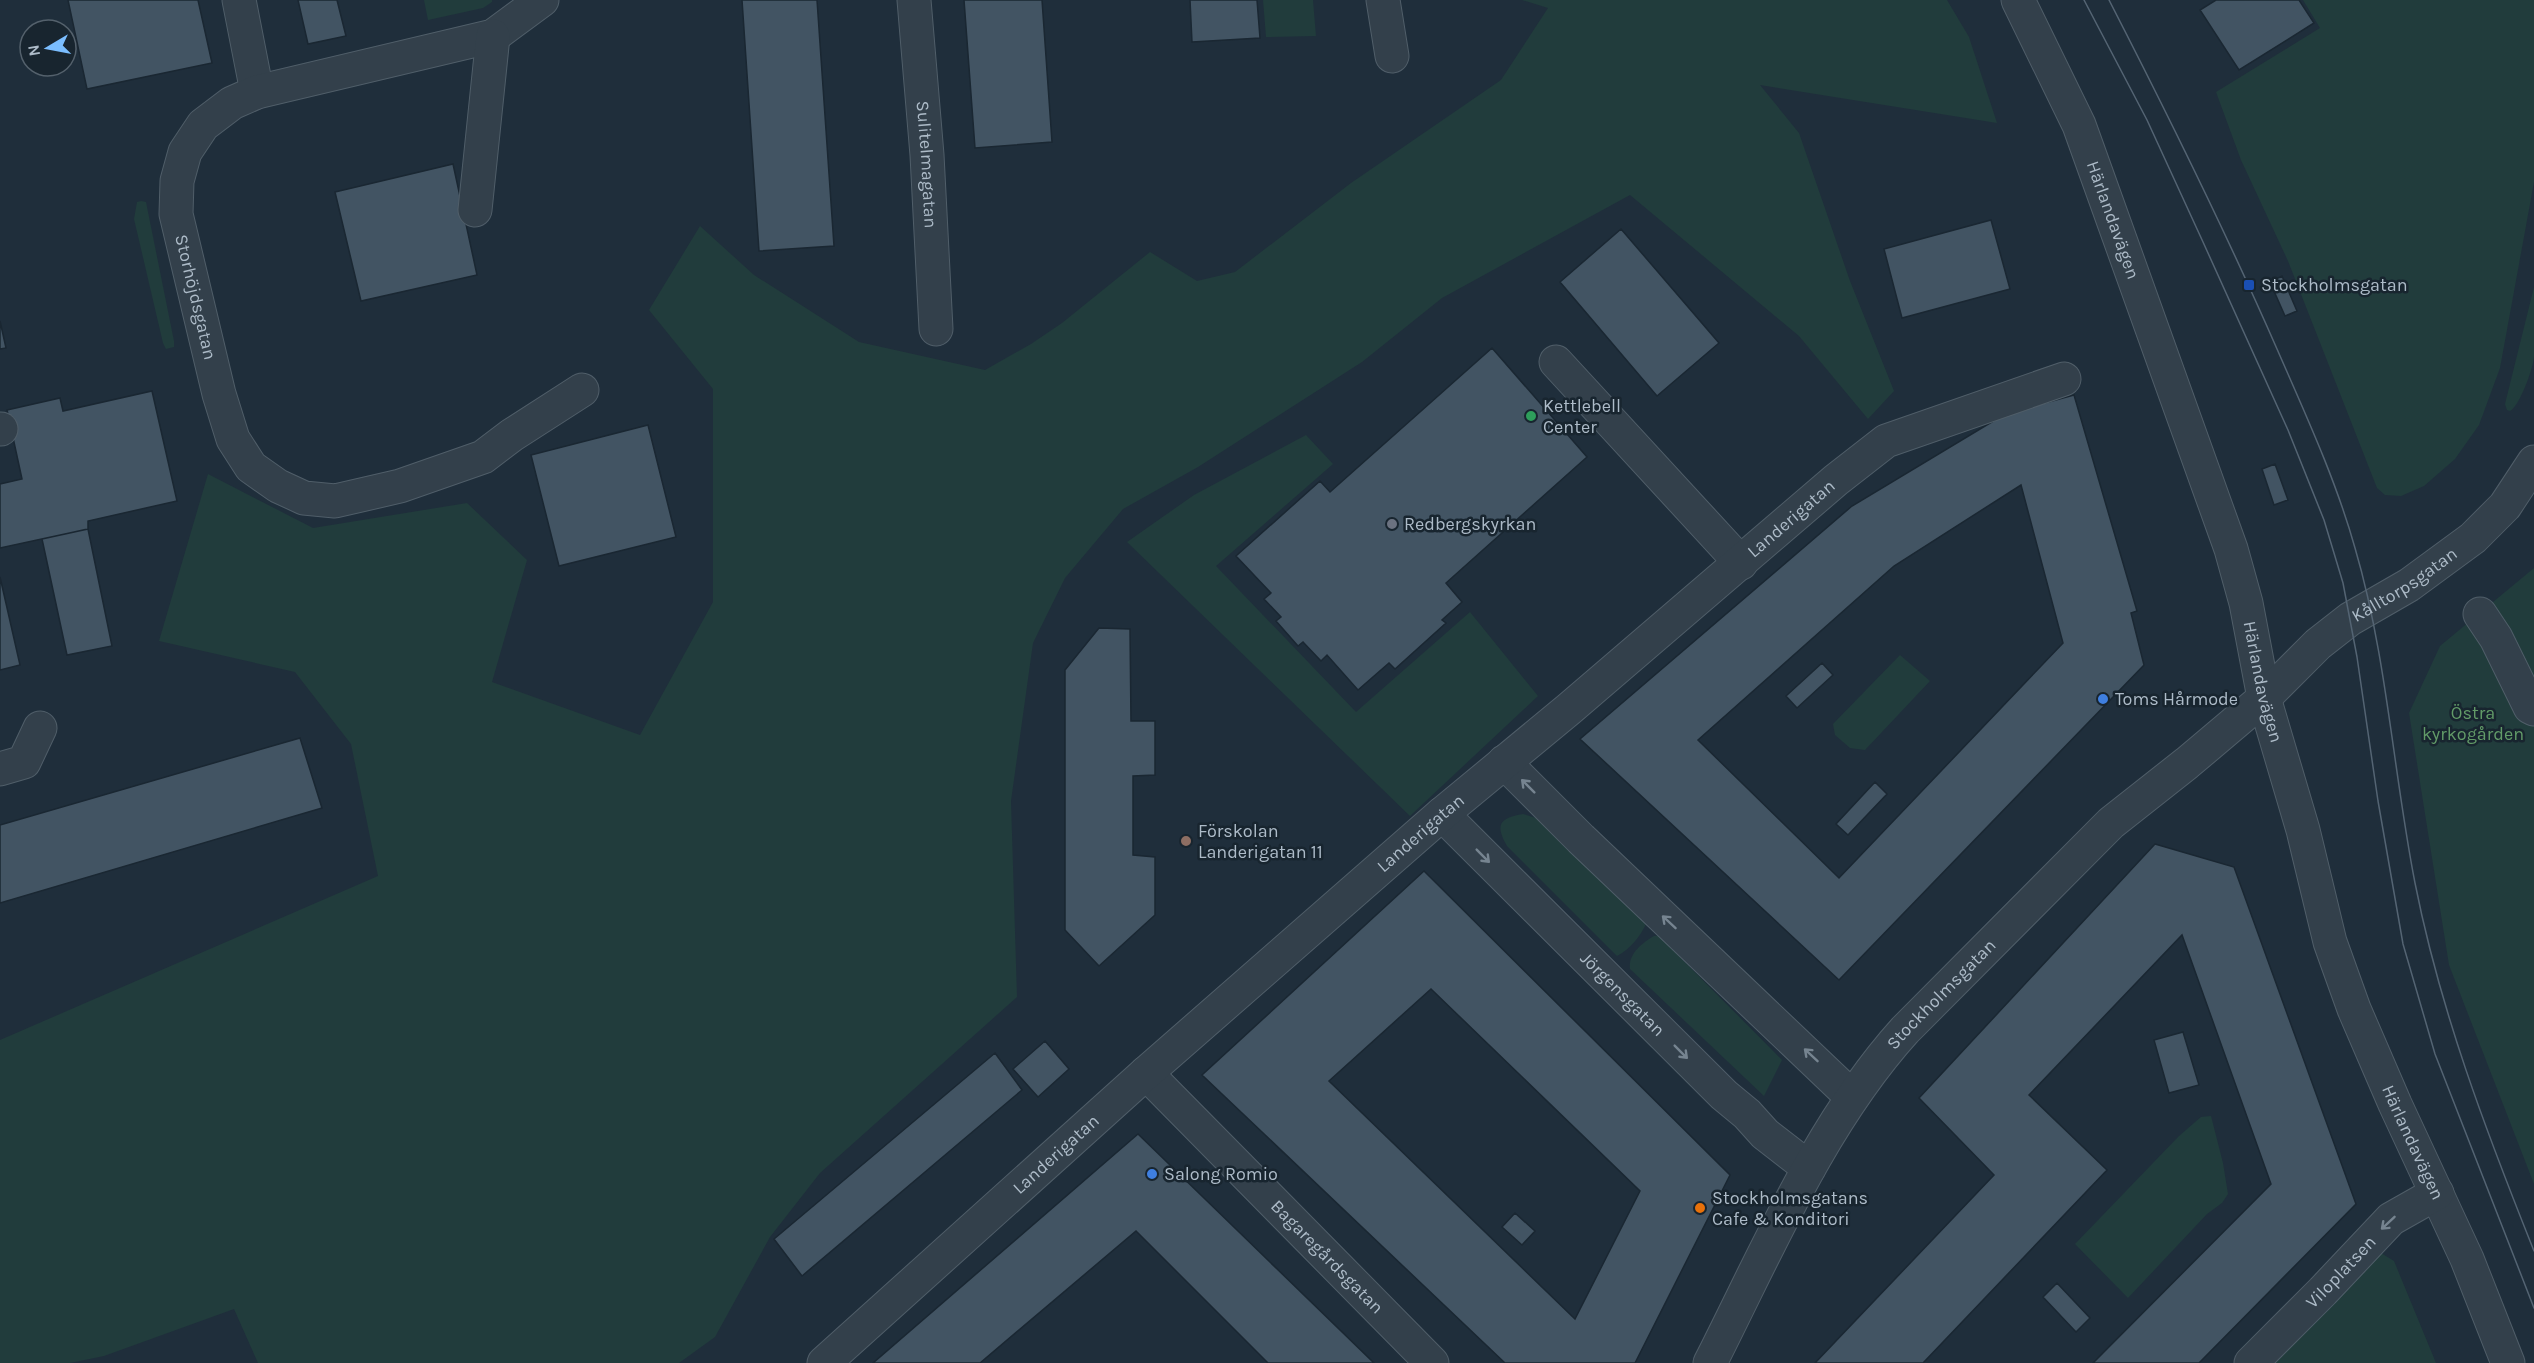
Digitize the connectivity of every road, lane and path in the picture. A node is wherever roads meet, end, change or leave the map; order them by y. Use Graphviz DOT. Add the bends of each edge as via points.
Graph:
graph roads {
  1 [pos="239,0"];
  2 [pos="542,0"];
  3 [pos="914,0"];
  4 [pos="1383,0"];
  5 [pos="2018,0"];
  6 [pos="493,36"];
  7 [pos="1392,56"];
  8 [pos="257,92"];
  9 [pos="475,210"];
  10 [pos="936,329"];
  11 [pos="1556,362"];
  12 [pos="2064,379"];
  13 [pos="582,390"];
  14 [pos="2534,462"];
  15 [pos="1741,563"];
  16 [pos="2480,614"];
  17 [pos="2264,698"];
  18 [pos="2534,709"];
  19 [pos="40,728"];
  20 [pos="1504,762"];
  21 [pos="0,769"];
  22 [pos="1442,814"];
  23 [pos="1146,1073"];
  24 [pos="1852,1097"];
  25 [pos="1809,1168"];
  26 [pos="2437,1193"];
  27 [pos="824,1363"];
  28 [pos="1432,1363"];
  29 [pos="1710,1363"];
  30 [pos="2251,1363"];
  31 [pos="2508,1363"];
  1 -- 8 [label="street"];
  2 -- 6 [label="street, Storhöjdsgatan"];
  3 -- 10 [label="street, Sulitelmagatan"];
  4 -- 7 [label="street"];
  5 -- 17 [label="street, Härlandavägen" via="2079,125 2220,518 2246,603"];
  6 -- 8 [label="street, Storhöjdsgatan"];
  6 -- 9 [label="street"];
  8 -- 13 [label="street, Storhöjdsgatan" via="203,125 185,152 177,181 176,214 219,394 233,439 251,467 304,498 335,501 400,486 483,457"];
  11 -- 15 [label="street"];
  12 -- 15 [label="street, Landerigatan" via="1886,441"];
  14 -- 17 [label="street, Kålltorpsgatan" via="2505,506 2473,538 2409,585 2350,619 2318,644"];
  15 -- 20 [label="street, Landerigatan"];
  16 -- 18 [label="street"];
  17 -- 24 [label="street, Stockholmsgatan" via="2111,823 1905,1030"];
  17 -- 26 [label="street, Härlandavägen" via="2303,830 2330,942 2354,1009"];
  19 -- 21 [label="street" via="24,762"];
  20 -- 22 [label="street, Landerigatan"];
  24 -- 20 [label="street, one-way"];
  22 -- 23 [label="street, Landerigatan"];
  22 -- 25 [label="street, Jörgensgatan, one-way" via="1765,1134"];
  23 -- 27 [label="street, Landerigatan"];
  23 -- 28 [label="street, Bagaregårdsgatan"];
  24 -- 25 [label="street, Stockholmsgatan"];
  25 -- 29 [label="street, Stockholmsgatan"];
  26 -- 30 [label="street, Viloplatsen, one-way" via="2391,1219"];
  26 -- 31 [label="street, Härlandavägen"];
}
